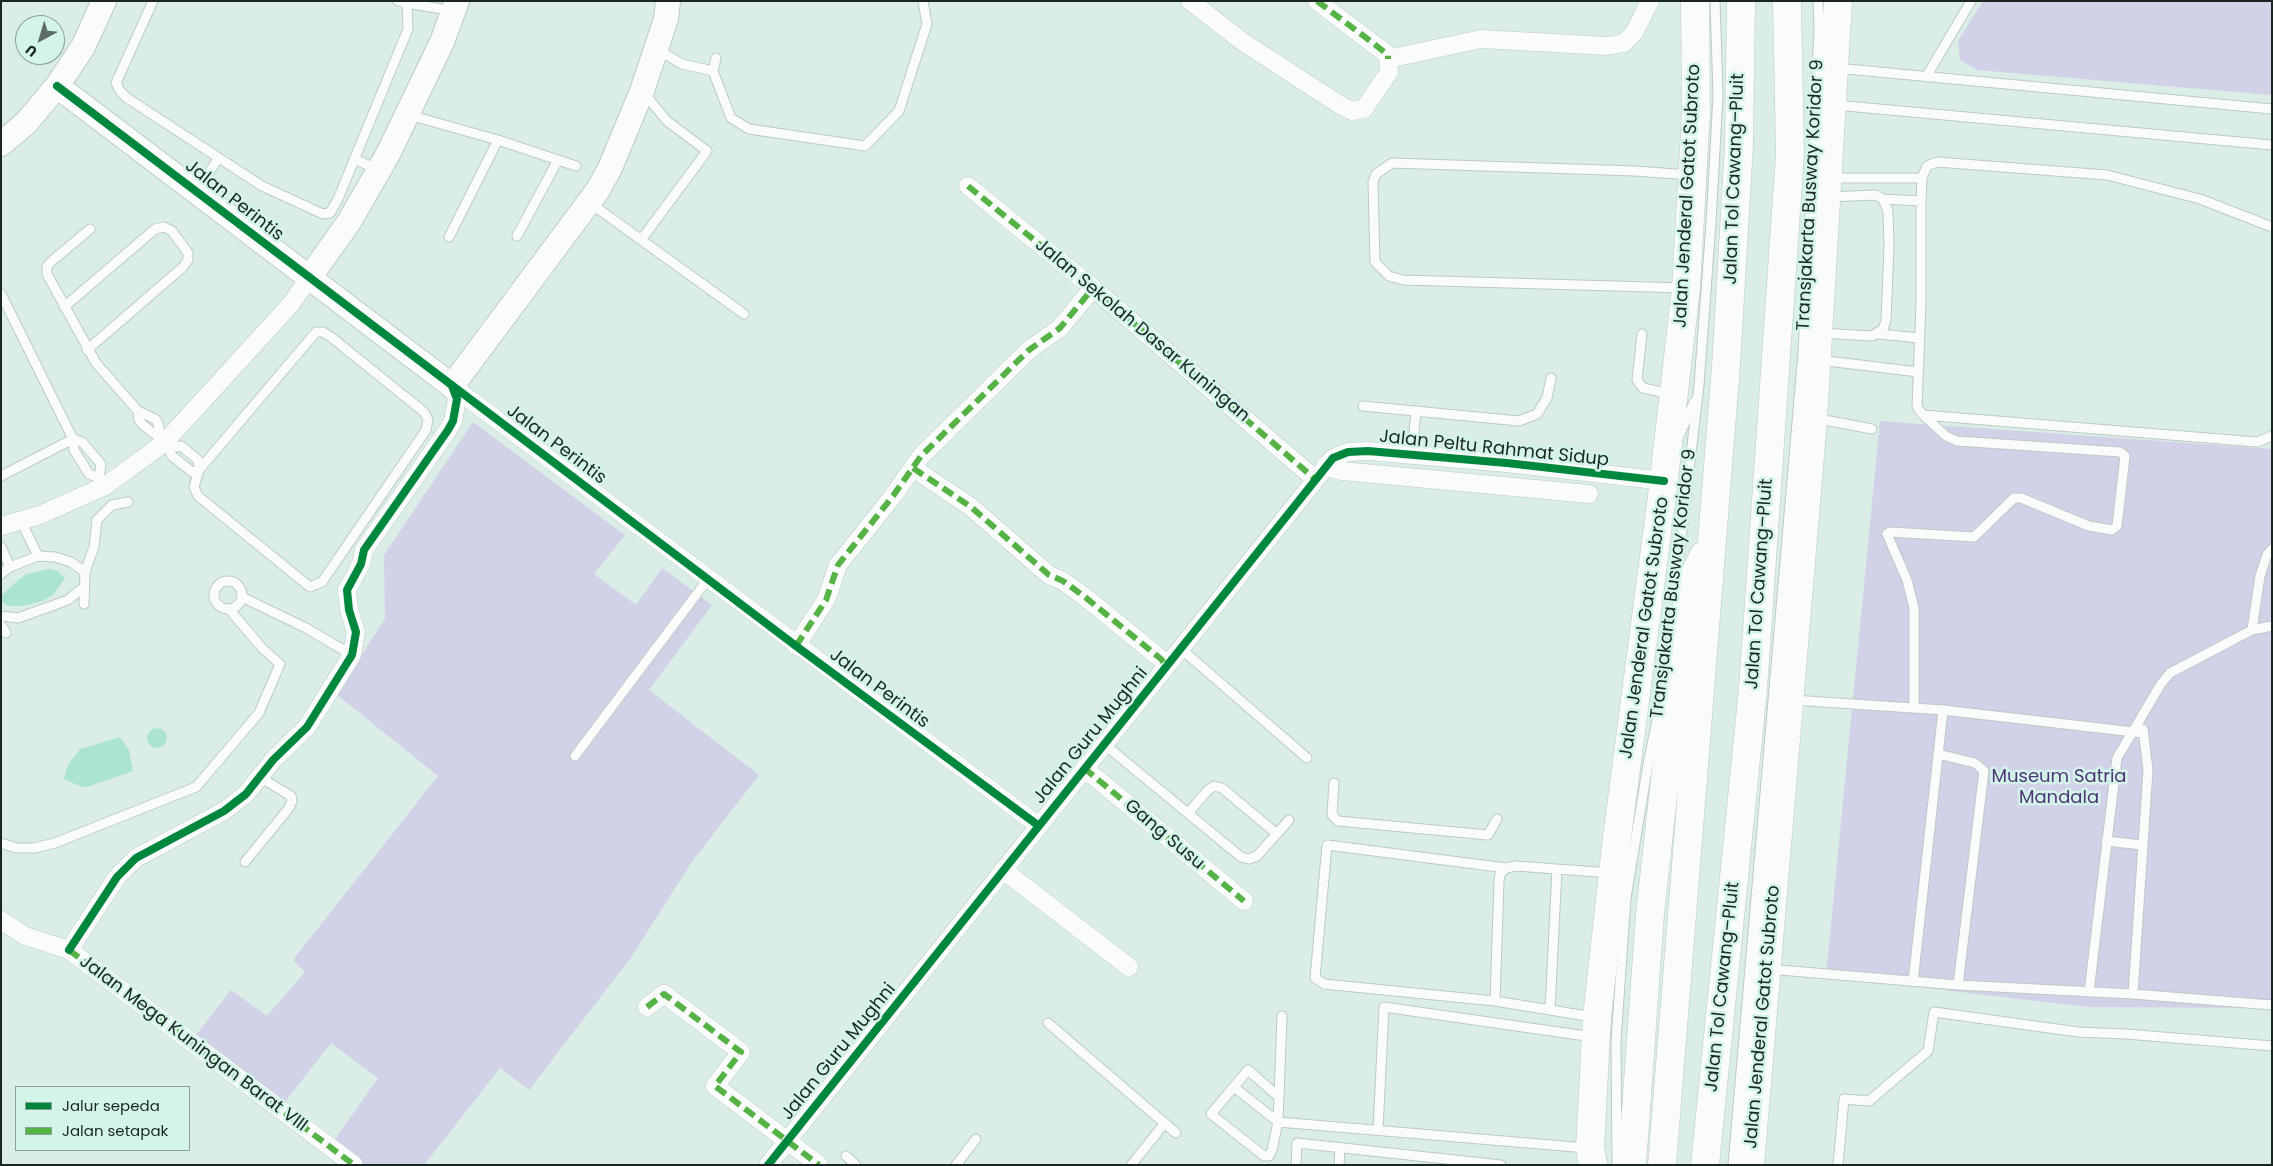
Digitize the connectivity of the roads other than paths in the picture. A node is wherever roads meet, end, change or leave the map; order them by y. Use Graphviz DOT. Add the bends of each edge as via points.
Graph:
graph roads {
  1 [pos="104,1"];
  2 [pos="152,1"];
  3 [pos="668,1"];
  4 [pos="923,1"];
  5 [pos="1190,1"];
  6 [pos="1316,1"];
  7 [pos="1650,1"];
  8 [pos="1695,1"];
  9 [pos="1715,1"];
  10 [pos="1742,1"];
  11 [pos="1787,1"];
  12 [pos="1818,1"];
  13 [pos="1838,1"];
  14 [pos="1970,1"];
  15 [pos="403,2"];
  16 [pos="455,6"];
  17 [pos="656,49"];
  18 [pos="716,58"];
  19 [pos="1388,59"];
  20 [pos="1834,68"];
  21 [pos="713,71"];
  22 [pos="1926,77"];
  23 [pos="57,86"];
  24 [pos="642,91"];
  25 [pos="1832,105"];
  26 [pos="2272,109"];
  27 [pos="409,115"];
  28 [pos="498,140"];
  29 [pos="1,144"];
  30 [pos="2272,145"];
  31 [pos="354,159"];
  32 [pos="558,160"];
  33 [pos="216,161"];
  34 [pos="576,166"];
  35 [pos="380,170"];
  36 [pos="1693,175"];
  37 [pos="1922,178"];
  38 [pos="968,186"];
  39 [pos="199,187"];
  40 [pos="1828,187"];
  41 [pos="1883,199"];
  42 [pos="1921,201"];
  43 [pos="589,202"];
  44 [pos="2272,227"];
  45 [pos="90,229"];
  46 [pos="517,236"];
  47 [pos="449,237"];
  48 [pos="641,240"];
  49 [pos="309,278"];
  50 [pos="1093,288"];
  51 [pos="1686,288"];
  52 [pos="1,294"];
  53 [pos="64,307"];
  54 [pos="744,314"];
  55 [pos="1642,334"];
  56 [pos="1878,334"];
  57 [pos="1920,338"];
  58 [pos="1818,346"];
  59 [pos="87,350"];
  60 [pos="1918,372"];
  61 [pos="1551,378"];
  62 [pos="452,386"];
  63 [pos="1686,390"];
  64 [pos="1363,406"];
  65 [pos="1416,411"];
  66 [pos="1923,415"];
  67 [pos="1813,420"];
  68 [pos="1872,429"];
  69 [pos="2272,436"];
  70 [pos="74,439"];
  71 [pos="165,443"];
  72 [pos="1412,454"];
  73 [pos="1508,463"];
  74 [pos="913,468"];
  75 [pos="199,470"];
  76 [pos="1320,472"];
  77 [pos="1,476"];
  78 [pos="395,476"];
  79 [pos="1664,481"];
  80 [pos="102,482"];
  81 [pos="410,486"];
  82 [pos="1506,486"];
  83 [pos="1590,494"];
  84 [pos="128,502"];
  85 [pos="21,521"];
  86 [pos="1,526"];
  87 [pos="1713,535"];
  88 [pos="1,547"];
  89 [pos="2272,550"];
  90 [pos="38,556"];
  91 [pos="10,567"];
  92 [pos="85,572"];
  93 [pos="1,574"];
  94 [pos="708,579"];
  95 [pos="84,587"];
  96 [pos="242,597"];
  97 [pos="1674,603"];
  98 [pos="84,604"];
  99 [pos="233,608"];
  100 [pos="1,616"];
  101 [pos="2272,626"];
  102 [pos="2252,630"];
  103 [pos="796,646"];
  104 [pos="1180,648"];
  105 [pos="352,655"];
  106 [pos="1166,666"];
  107 [pos="1663,692"];
  108 [pos="1790,700"];
  109 [pos="1914,708"];
  110 [pos="1943,710"];
  111 [pos="2141,719"];
  112 [pos="2133,732"];
  113 [pos="2143,733"];
  114 [pos="1104,744"];
  115 [pos="1938,754"];
  116 [pos="575,756"];
  117 [pos="1307,758"];
  118 [pos="1084,768"];
  119 [pos="261,778"];
  120 [pos="1334,783"];
  121 [pos="1189,812"];
  122 [pos="1497,819"];
  123 [pos="1289,820"];
  124 [pos="1038,826"];
  125 [pos="1277,834"];
  126 [pos="2106,841"];
  127 [pos="1,843"];
  128 [pos="2142,845"];
  129 [pos="245,862"];
  130 [pos="1506,868"];
  131 [pos="1557,869"];
  132 [pos="1003,870"];
  133 [pos="1614,873"];
  134 [pos="1244,901"];
  135 [pos="1,920"];
  136 [pos="68,950"];
  137 [pos="1130,967"];
  138 [pos="1767,968"];
  139 [pos="1913,982"];
  140 [pos="1958,985"];
  141 [pos="2089,992"];
  142 [pos="2133,994"];
  143 [pos="1496,1001"];
  144 [pos="2272,1005"];
  145 [pos="647,1007"];
  146 [pos="1550,1010"];
  147 [pos="1282,1016"];
  148 [pos="1048,1023"];
  149 [pos="1597,1027"];
  150 [pos="2272,1046"];
  151 [pos="1234,1087"];
  152 [pos="1279,1097"];
  153 [pos="1278,1122"];
  154 [pos="1165,1123"];
  155 [pos="1378,1130"];
  156 [pos="1176,1133"];
  157 [pos="976,1139"];
  158 [pos="787,1142"];
  159 [pos="1340,1148"];
  160 [pos="846,1156"];
  161 [pos="1591,1157"];
  162 [pos="1132,1164"];
  163 [pos="1483,1164"];
  164 [pos="354,1165"];
  165 [pos="768,1165"];
  166 [pos="819,1165"];
  167 [pos="856,1165"];
  168 [pos="956,1165"];
  169 [pos="1296,1165"];
  170 [pos="1339,1165"];
  171 [pos="1502,1165"];
  172 [pos="1617,1165"];
  173 [pos="1632,1165"];
  174 [pos="1662,1165"];
  175 [pos="1705,1165"];
  176 [pos="1733,1165"];
  177 [pos="1750,1165"];
  178 [pos="1838,1165"];
  1 -- 23 [label="street" via="83,47"];
  2 -- 33 [label="lane" via="116,83 128,98"];
  3 -- 17 [label="street"];
  4 -- 21 [label="lane" via="927,24 899,111 865,146 748,130 731,118"];
  5 -- 19 [label="street" via="1243,42 1352,111 1364,109 1389,72"];
  6 -- 19 [label="street" via="1388,55"];
  7 -- 19 [label="street" via="1634,33 1624,43 1607,46 1481,39"];
  8 -- 36 [label="highway, Jalan Jenderal Gatot Subroto"];
  9 -- 63 [label="lane, Transjakarta Busway Koridor 9" via="1718,95 1711,223"];
  10 -- 87 [label="highway, Jalan Tol Cawang–Pluit" via="1738,164"];
  11 -- 175 [label="highway, Jalan Tol Cawang–Pluit" via="1790,154 1753,689"];
  12 -- 176 [label="lane, Transjakarta Busway Koridor 9" via="1803,353"];
  13 -- 20 [label="highway, Jalan Jenderal Gatot Subroto"];
  14 -- 22 [label="lane"];
  15 -- 16 [label="lane"];
  15 -- 31 [label="lane" via="408,29"];
  16 -- 27 [label="street"];
  17 -- 21 [label="lane" via="682,64"];
  17 -- 24 [label="street"];
  18 -- 21 [label="lane"];
  20 -- 22 [label="lane"];
  20 -- 25 [label="highway, Jalan Jenderal Gatot Subroto"];
  22 -- 26 [label="lane"];
  23 -- 29 [label="street" via="26,123"];
  23 -- 39 [label="street, Jalan Perintis"];
  24 -- 43 [label="street" via="610,168"];
  24 -- 48 [label="lane" via="667,121 707,151"];
  25 -- 30 [label="lane"];
  25 -- 40 [label="highway, Jalan Jenderal Gatot Subroto"];
  27 -- 28 [label="lane"];
  27 -- 35 [label="street"];
  28 -- 32 [label="lane"];
  28 -- 47 [label="lane"];
  31 -- 33 [label="lane" via="338,199 330,213 323,214"];
  31 -- 35 [label="lane"];
  32 -- 34 [label="lane"];
  32 -- 46 [label="lane"];
  33 -- 39 [label="lane" via="217,170 207,184"];
  35 -- 49 [label="street" via="349,222"];
  36 -- 51 [label="highway, Jalan Jenderal Gatot Subroto"];
  36 -- 51 [label="lane" via="1392,163 1376,174 1373,182 1375,262 1389,276 1403,280"];
  37 -- 40 [label="lane"];
  37 -- 42 [label="lane"];
  37 -- 44 [label="lane" via="1927,166 1937,162 2107,175 2200,199"];
  38 -- 50 [label="street, Jalan Sekolah Dasar Kuningan"];
  39 -- 49 [label="street, Jalan Perintis"];
  40 -- 41 [label="lane"];
  40 -- 58 [label="highway, Jalan Jenderal Gatot Subroto"];
  41 -- 42 [label="lane"];
  41 -- 56 [label="lane" via="1888,211 1888,274 1886,320"];
  42 -- 57 [label="lane"];
  43 -- 48 [label="lane"];
  43 -- 62 [label="street"];
  45 -- 53 [label="lane" via="47,266 47,274"];
  48 -- 54 [label="lane"];
  49 -- 62 [label="street, Jalan Perintis"];
  49 -- 71 [label="street" via="291,304"];
  50 -- 74 [label="street" via="1069,319 1029,350 921,456"];
  50 -- 76 [label="street, Jalan Sekolah Dasar Kuningan"];
  51 -- 63 [label="highway, Jalan Jenderal Gatot Subroto"];
  52 -- 70 [label="lane"];
  53 -- 59 [label="lane"];
  53 -- 59 [label="lane" via="155,229 164,227 172,231 188,253 183,268"];
  55 -- 63 [label="lane" via="1637,380 1643,388 1654,392"];
  56 -- 57 [label="lane"];
  56 -- 58 [label="lane"];
  57 -- 60 [label="lane"];
  58 -- 60 [label="lane"];
  58 -- 67 [label="highway, Jalan Jenderal Gatot Subroto"];
  59 -- 71 [label="lane" via="110,382 138,411 149,414 158,423"];
  60 -- 66 [label="lane" via="1917,407"];
  61 -- 65 [label="lane" via="1547,398 1537,414 1519,421"];
  62 -- 81 [label="street" via="457,399 454,421"];
  62 -- 94 [label="street, Jalan Perintis"];
  63 -- 79 [label="highway, Jalan Jenderal Gatot Subroto"];
  63 -- 97 [label="lane, Transjakarta Busway Koridor 9"];
  64 -- 65 [label="lane"];
  65 -- 72 [label="lane"];
  66 -- 69 [label="lane" via="2257,442"];
  66 -- 109 [label="lane" via="1946,436 1957,441 2120,452 2125,456 2117,526 2112,530 2089,526 2014,498 1974,537 1887,534 1914,608"];
  67 -- 68 [label="lane"];
  67 -- 108 [label="highway, Jalan Jenderal Gatot Subroto"];
  70 -- 77 [label="lane"];
  70 -- 80 [label="lane" via="74,450 89,474"];
  70 -- 80 [label="lane" via="82,442 101,464"];
  71 -- 75 [label="lane" via="171,455 192,472"];
  71 -- 75 [label="lane" via="181,446 190,453 198,460"];
  71 -- 80 [label="street"];
  72 -- 73 [label="street, Jalan Peltu Rahmat Sidup"];
  72 -- 76 [label="street, Jalan Peltu Rahmat Sidup" via="1348,452 1333,458"];
  73 -- 79 [label="street, Jalan Peltu Rahmat Sidup"];
  73 -- 82 [label="street, Jalan Peltu Rahmat Sidup"];
  74 -- 103 [label="street" via="838,565 826,600"];
  74 -- 106 [label="street" via="971,507 1049,575 1085,596"];
  75 -- 78 [label="lane" via="194,487 198,496 310,587 322,582"];
  75 -- 78 [label="lane" via="316,332 323,332 424,412 428,420 426,430"];
  76 -- 82 [label="street, Jalan Peltu Rahmat Sidup" via="1342,471"];
  76 -- 104 [label="street, Jalan Guru Mughni"];
  78 -- 81 [label="lane"];
  79 -- 133 [label="highway, Jalan Jenderal Gatot Subroto"];
  80 -- 85 [label="street" via="75,502"];
  81 -- 105 [label="street" via="364,550 361,564 347,590 356,632"];
  82 -- 83 [label="street, Jalan Peltu Rahmat Sidup"];
  84 -- 92 [label="lane" via="112,505 97,520 94,547"];
  85 -- 86 [label="street"];
  85 -- 90 [label="lane"];
  87 -- 173 [label="highway" via="1690,583 1674,699 1650,914"];
  87 -- 174 [label="highway, Jalan Tol Cawang–Pluit"];
  88 -- 91 [label="lane"];
  89 -- 102 [label="lane" via="2266,555 2260,576"];
  90 -- 91 [label="lane"];
  90 -- 92 [label="lane" via="71,562"];
  91 -- 93 [label="lane"];
  92 -- 95 [label="lane"];
  94 -- 103 [label="street, Jalan Perintis"];
  94 -- 116 [label="lane"];
  95 -- 98 [label="lane"];
  95 -- 100 [label="lane" via="68,600 18,618"];
  96 -- 99 [label="lane"];
  96 -- 99 [label="lane" via="234,582 224,581 217,586 214,599 220,606"];
  96 -- 105 [label="lane"];
  99 -- 127 [label="lane" via="245,628 280,664 259,713 196,787 55,843 34,848 16,848"];
  101 -- 102 [label="lane"];
  102 -- 111 [label="lane" via="2170,673"];
  103 -- 124 [label="street, Jalan Perintis"];
  104 -- 106 [label="street, Jalan Guru Mughni"];
  104 -- 117 [label="lane"];
  105 -- 119 [label="street" via="307,727 273,760"];
  106 -- 114 [label="street, Jalan Guru Mughni"];
  107 -- 172 [label="lane, Transjakarta Busway Koridor 9" via="1626,898 1616,1041"];
  108 -- 109 [label="lane"];
  108 -- 138 [label="highway, Jalan Jenderal Gatot Subroto"];
  109 -- 110 [label="lane"];
  110 -- 112 [label="lane"];
  110 -- 115 [label="lane"];
  111 -- 112 [label="lane"];
  111 -- 113 [label="lane"];
  112 -- 113 [label="lane"];
  112 -- 126 [label="lane" via="2117,758"];
  113 -- 128 [label="lane" via="2148,770"];
  114 -- 118 [label="street, Jalan Guru Mughni"];
  114 -- 121 [label="lane"];
  115 -- 139 [label="lane"];
  115 -- 140 [label="lane" via="1975,763 1984,771"];
  118 -- 124 [label="street, Jalan Guru Mughni"];
  118 -- 134 [label="street, Gang Susu"];
  119 -- 129 [label="lane" via="291,796 292,801"];
  119 -- 136 [label="street" via="224,811 136,858 117,877"];
  120 -- 122 [label="lane" via="1332,815 1338,821 1488,835"];
  121 -- 125 [label="lane" via="1241,857 1257,856"];
  121 -- 125 [label="lane" via="1208,790 1214,786 1222,788"];
  123 -- 125 [label="lane"];
  124 -- 132 [label="street, Jalan Guru Mughni"];
  126 -- 128 [label="lane"];
  126 -- 141 [label="lane"];
  128 -- 142 [label="lane"];
  130 -- 131 [label="lane"];
  130 -- 143 [label="lane" via="1499,881"];
  130 -- 143 [label="lane" via="1327,845 1315,978 1324,984"];
  131 -- 133 [label="lane"];
  131 -- 146 [label="lane"];
  132 -- 137 [label="street"];
  132 -- 158 [label="street, Jalan Guru Mughni"];
  133 -- 149 [label="highway, Jalan Jenderal Gatot Subroto"];
  135 -- 136 [label="street, Jalan Mega Kuningan Barat VIII" via="25,936"];
  136 -- 164 [label="street, Jalan Mega Kuningan Barat VIII"];
  138 -- 139 [label="lane"];
  138 -- 177 [label="highway, Jalan Jenderal Gatot Subroto"];
  139 -- 140 [label="lane"];
  140 -- 141 [label="lane"];
  141 -- 142 [label="lane"];
  142 -- 144 [label="lane"];
  143 -- 146 [label="lane"];
  145 -- 158 [label="street" via="664,994 741,1052 715,1086"];
  146 -- 149 [label="lane"];
  147 -- 152 [label="lane"];
  148 -- 154 [label="lane"];
  149 -- 155 [label="lane" via="1384,1007"];
  149 -- 161 [label="highway, Jalan Jenderal Gatot Subroto"];
  150 -- 178 [label="lane" via="2078,1032 1934,1012 1928,1051 1869,1102 1844,1099"];
  151 -- 152 [label="lane" via="1248,1070"];
  151 -- 153 [label="lane"];
  151 -- 153 [label="lane" via="1211,1114 1264,1156 1269,1156 1272,1150"];
  152 -- 153 [label="lane"];
  153 -- 155 [label="lane"];
  154 -- 156 [label="lane"];
  154 -- 162 [label="lane"];
  155 -- 161 [label="lane"];
  157 -- 168 [label="lane"];
  158 -- 165 [label="street, Jalan Guru Mughni"];
  158 -- 166 [label="street"];
  159 -- 163 [label="lane"];
  159 -- 169 [label="lane" via="1298,1143"];
  159 -- 170 [label="lane"];
  160 -- 167 [label="lane"];
  163 -- 171 [label="lane"];
}
